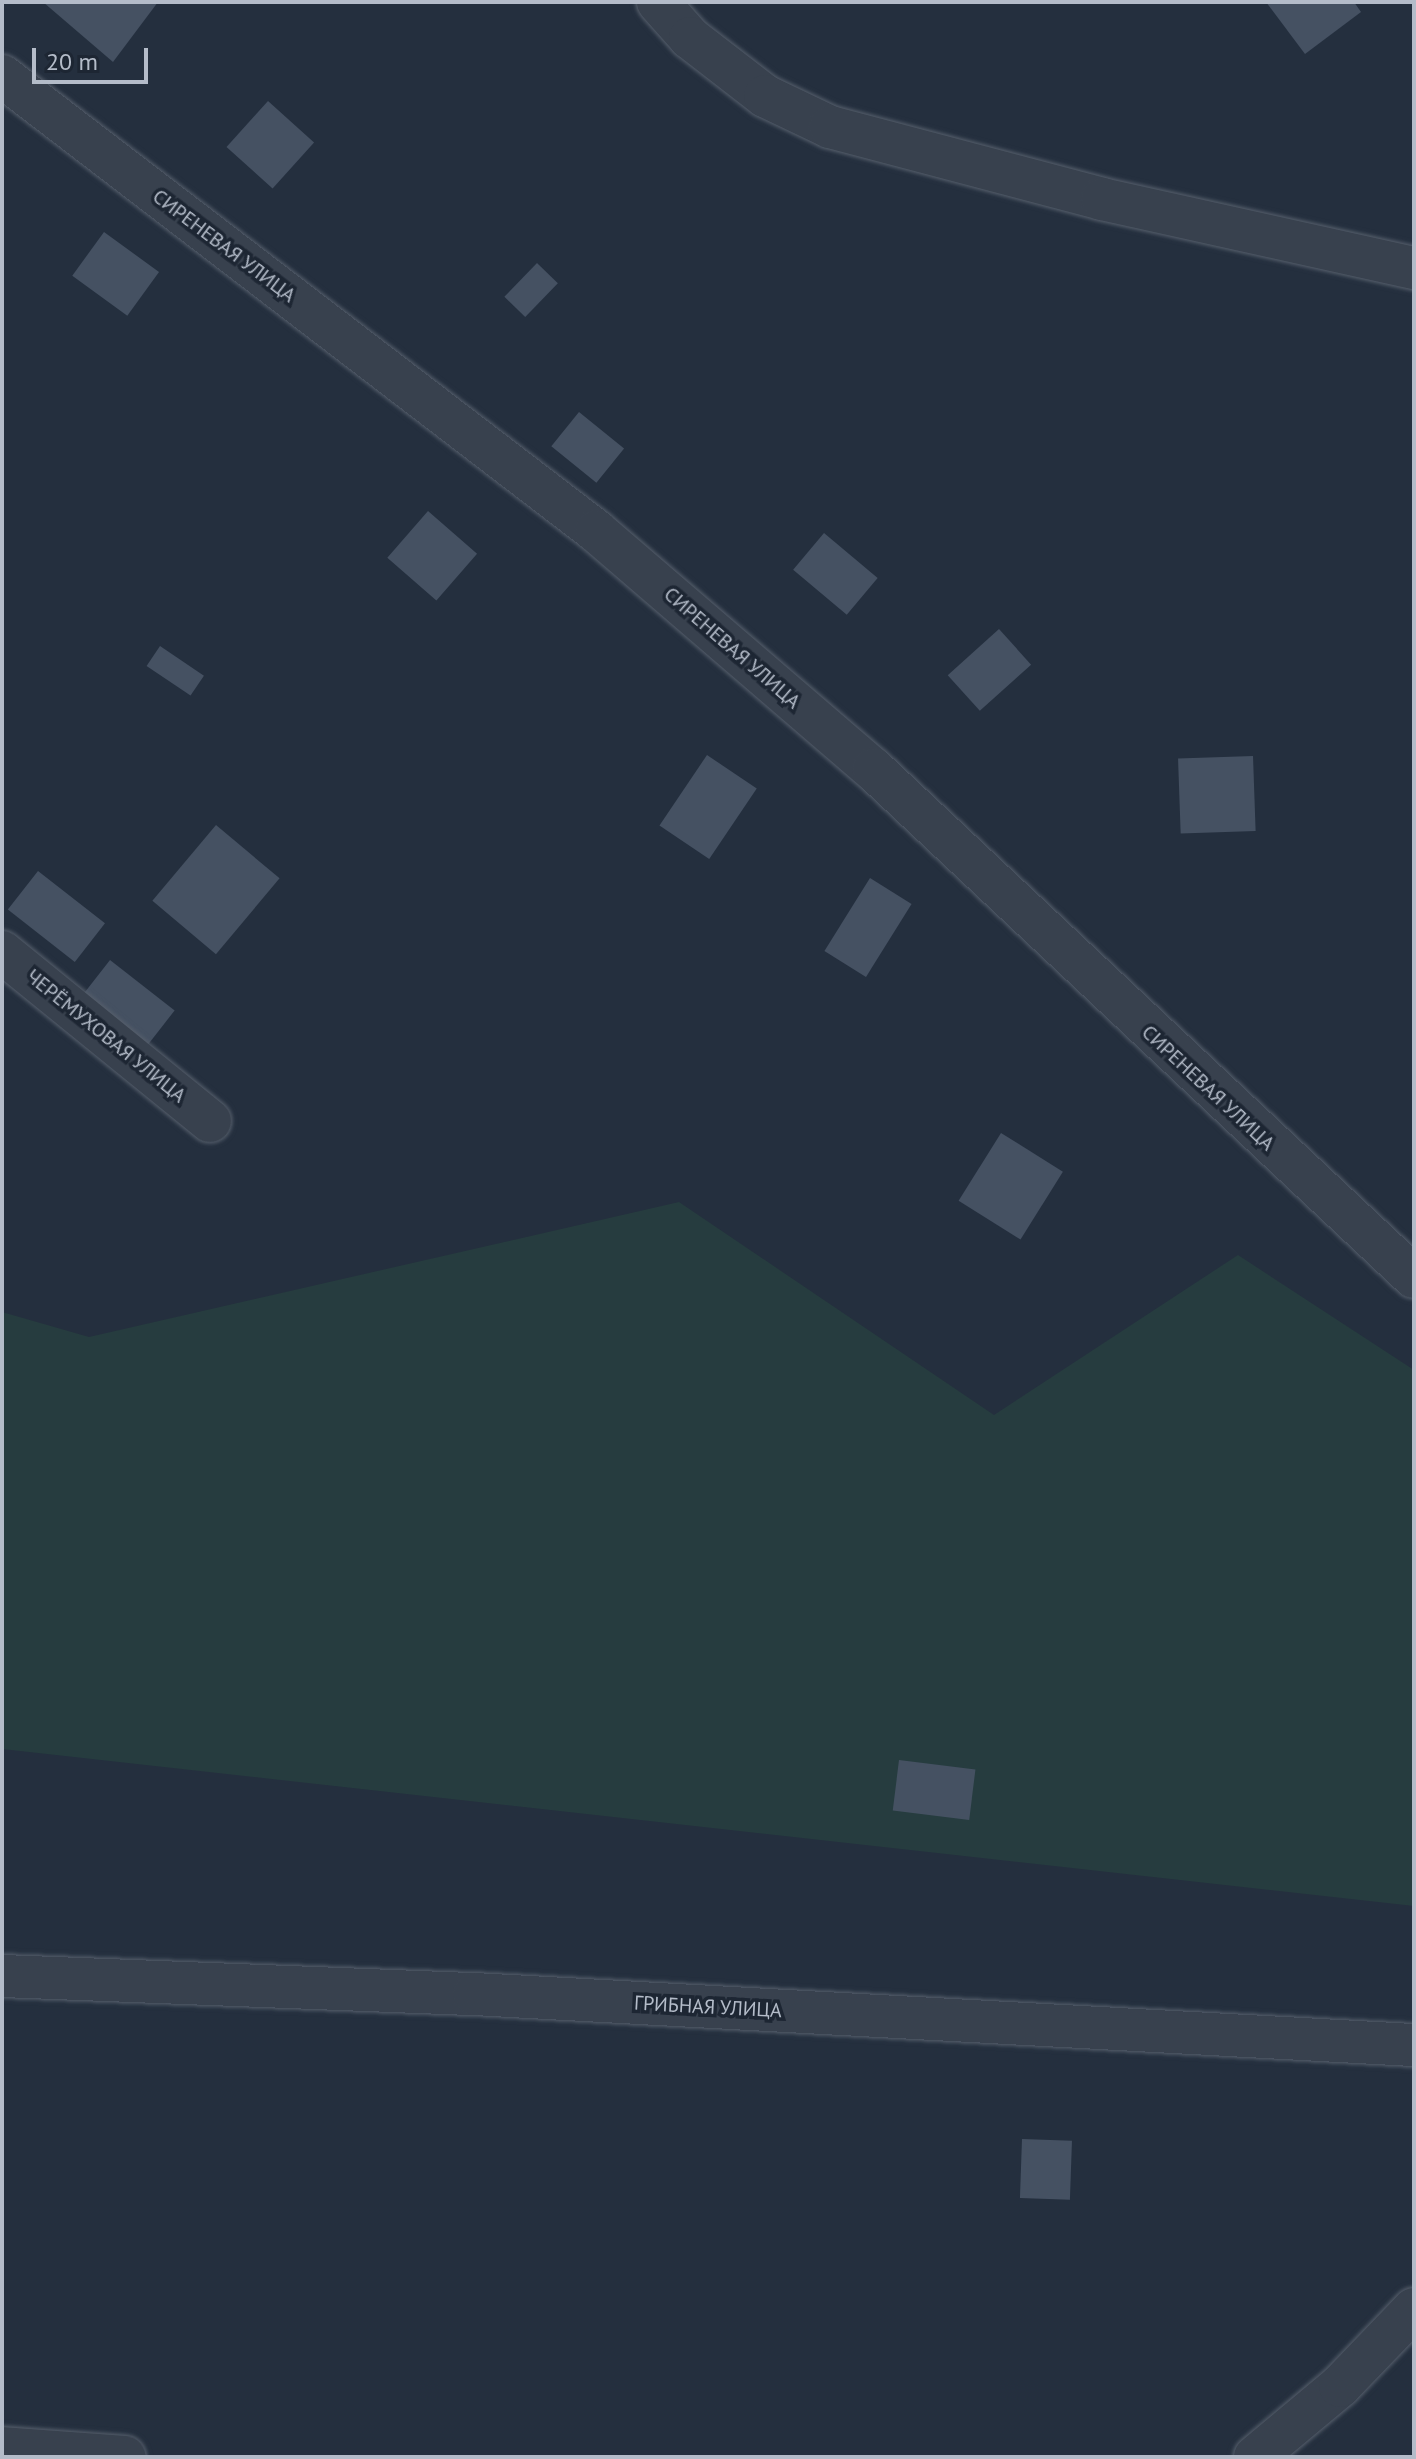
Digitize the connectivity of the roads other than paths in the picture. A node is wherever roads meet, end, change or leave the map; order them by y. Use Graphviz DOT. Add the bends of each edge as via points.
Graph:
graph roads {
  1 [pos="658,2"];
  2 [pos="2,76"];
  3 [pos="1414,268"];
  4 [pos="2,952"];
  5 [pos="210,1121"];
  6 [pos="1414,1277"];
  7 [pos="2,1976"];
  8 [pos="1414,2045"];
  9 [pos="1414,2309"];
  10 [pos="2,2448"];
  11 [pos="125,2457"];
  12 [pos="1255,2457"];
  1 -- 3 [label="street" via="690,38 765,96 830,127 1102,199"];
  2 -- 6 [label="street, СИРЕНЕВАЯ УЛИЦА" via="596,531 873,769"];
  4 -- 5 [label="street, ЧЕРЁМУХОВАЯ УЛИЦА"];
  7 -- 8 [label="street, ГРИБНАЯ УЛИЦА" via="474,1994"];
  9 -- 12 [label="street" via="1340,2386"];
  10 -- 11 [label="street"];
}
